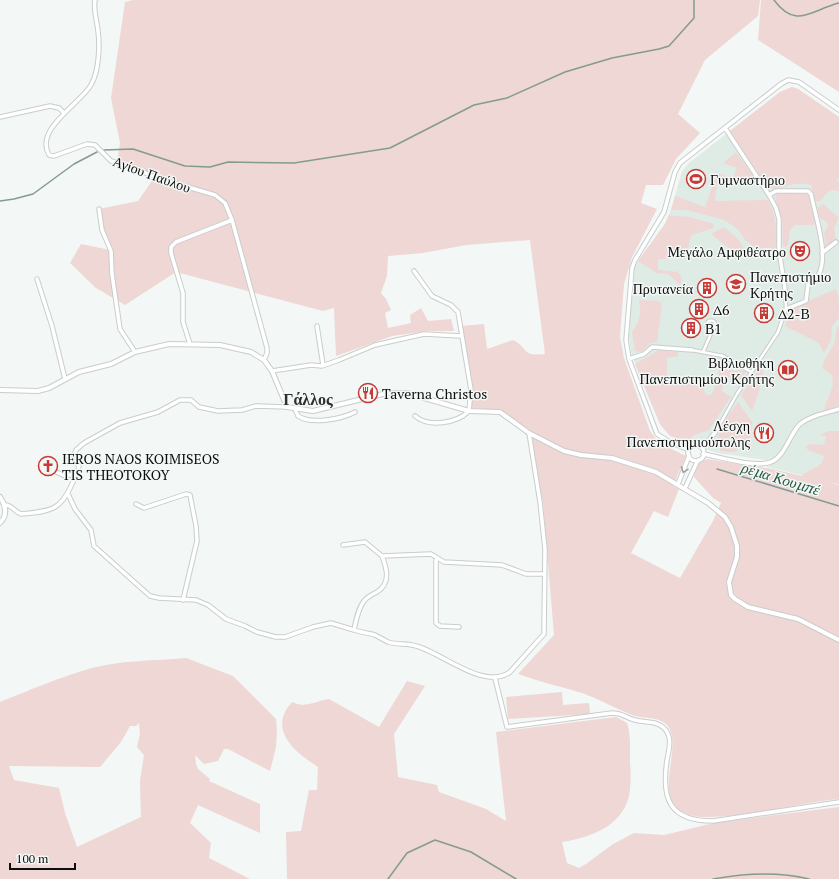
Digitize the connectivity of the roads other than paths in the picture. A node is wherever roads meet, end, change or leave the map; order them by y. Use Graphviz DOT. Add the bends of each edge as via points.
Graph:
graph roads {
  1 [pos="95,0"];
  2 [pos="839,110"];
  3 [pos="64,113"];
  4 [pos="0,117"];
  5 [pos="725,128"];
  6 [pos="769,194"];
  7 [pos="99,209"];
  8 [pos="232,220"];
  9 [pos="836,242"];
  10 [pos="822,253"];
  11 [pos="414,271"];
  12 [pos="37,278"];
  13 [pos="785,289"];
  14 [pos="786,309"];
  15 [pos="317,326"];
  16 [pos="713,329"];
  17 [pos="461,336"];
  18 [pos="190,344"];
  19 [pos="692,350"];
  20 [pos="135,352"];
  21 [pos="703,352"];
  22 [pos="629,359"];
  23 [pos="264,360"];
  24 [pos="323,365"];
  25 [pos="272,371"];
  26 [pos="751,372"];
  27 [pos="65,379"];
  28 [pos="0,390"];
  29 [pos="287,407"];
  30 [pos="295,409"];
  31 [pos="839,409"];
  32 [pos="469,411"];
  33 [pos="355,412"];
  34 [pos="415,416"];
  35 [pos="529,433"];
  36 [pos="715,433"];
  37 [pos="702,448"];
  38 [pos="689,450"];
  39 [pos="703,454"];
  40 [pos="689,456"];
  41 [pos="698,460"];
  42 [pos="79,469"];
  43 [pos="54,471"];
  44 [pos="678,484"];
  45 [pos="686,488"];
  46 [pos="68,494"];
  47 [pos="0,497"];
  48 [pos="136,504"];
  49 [pos="5,505"];
  50 [pos="0,523"];
  51 [pos="343,545"];
  52 [pos="382,556"];
  53 [pos="436,557"];
  54 [pos="545,574"];
  55 [pos="183,600"];
  56 [pos="459,627"];
  57 [pos="354,630"];
  58 [pos="839,640"];
  59 [pos="495,678"];
  60 [pos="839,802"];
  1 -- 3 [label="street, Αγίου Παύλου" via="98,46 92,84"];
  2 -- 5 [label="street" via="799,82 788,80"];
  3 -- 4 [label="street" via="59,108 50,106"];
  3 -- 8 [label="street, Αγίου Παύλου" via="47,135 49,155 58,155 87,144 95,145 110,161 215,195 225,204"];
  5 -- 6 [label="street"];
  5 -- 22 [label="street" via="680,163 664,212 635,260 631,274 626,325"];
  6 -- 10 [label="street" via="776,191 802,190 811,194"];
  6 -- 13 [label="street" via="779,219 779,250"];
  7 -- 20 [label="street" via="102,230 110,250 120,329"];
  8 -- 18 [label="street" via="182,239 171,247 183,292 183,322"];
  8 -- 23 [label="street" via="266,348"];
  9 -- 10 [label="street"];
  10 -- 14 [label="street" via="821,267 816,278 808,285 806,301"];
  11 -- 17 [label="street" via="432,296 451,305 458,312"];
  12 -- 27 [label="street"];
  13 -- 14 [label="street"];
  14 -- 26 [label="street" via="778,332"];
  15 -- 24 [label="street"];
  16 -- 21 [label="street"];
  17 -- 24 [label="street" via="424,334 404,338 375,345"];
  17 -- 32 [label="street" via="471,390"];
  18 -- 20 [label="street" via="169,344"];
  18 -- 23 [label="street" via="220,345 244,350 259,355"];
  19 -- 21 [label="street"];
  19 -- 22 [label="street" via="652,347 644,354"];
  20 -- 27 [label="street" via="111,364 86,370"];
  21 -- 26 [label="street" via="723,356"];
  22 -- 38 [label="street" via="656,434"];
  23 -- 25 [label="street"];
  24 -- 25 [label="street"];
  25 -- 29 [label="street"];
  26 -- 36 [label="street"];
  27 -- 28 [label="street" via="38,391"];
  29 -- 30 [label="street"];
  29 -- 42 [label="street" via="256,406 218,412 199,407 191,400 180,400 158,412 120,423 84,443 72,460 78,463"];
  30 -- 32 [label="street" via="327,409 359,399 397,392 429,398"];
  30 -- 33 [label="street" via="298,416 308,421 340,419"];
  31 -- 39 [label="street" via="800,424 782,451 770,462 752,464"];
  32 -- 34 [label="street" via="443,423 424,421"];
  32 -- 35 [label="street" via="500,412"];
  35 -- 44 [label="street" via="564,450 634,464"];
  35 -- 54 [label="street" via="540,502"];
  36 -- 37 [label="street"];
  37 -- 38 [label="street" via="695,445"];
  37 -- 39 [label="street"];
  38 -- 40 [label="street"];
  39 -- 41 [label="street"];
  40 -- 41 [label="street"];
  40 -- 44 [label="street, one-way"];
  41 -- 45 [label="street"];
  42 -- 43 [label="street" via="74,474 65,476"];
  42 -- 46 [label="street"];
  44 -- 45 [label="street"];
  45 -- 58 [label="street" via="717,510 731,527 737,557 730,582 731,595 734,599 748,607 798,619"];
  46 -- 49 [label="street" via="54,509 34,513 17,513"];
  46 -- 55 [label="street" via="75,509 91,530 96,549 150,596"];
  47 -- 49 [label="street"];
  48 -- 55 [label="street" via="144,508 186,494 190,495 197,540"];
  49 -- 50 [label="street" via="5,517"];
  51 -- 52 [label="street" via="364,542"];
  52 -- 53 [label="street" via="431,554"];
  52 -- 57 [label="street" via="387,568 387,579 381,589 365,599 356,618"];
  53 -- 54 [label="street" via="444,562 502,564 526,574"];
  53 -- 56 [label="street" via="436,623 440,626"];
  54 -- 59 [label="street" via="544,634 510,672"];
  55 -- 57 [label="street" via="196,600 208,605 226,619 276,637 285,637 331,623"];
  57 -- 59 [label="street" via="389,642 428,650 462,670"];
  59 -- 60 [label="street" via="506,727 612,713 621,713 634,720 657,723 669,735 666,790 671,806 680,815 695,820 713,821"];
}
